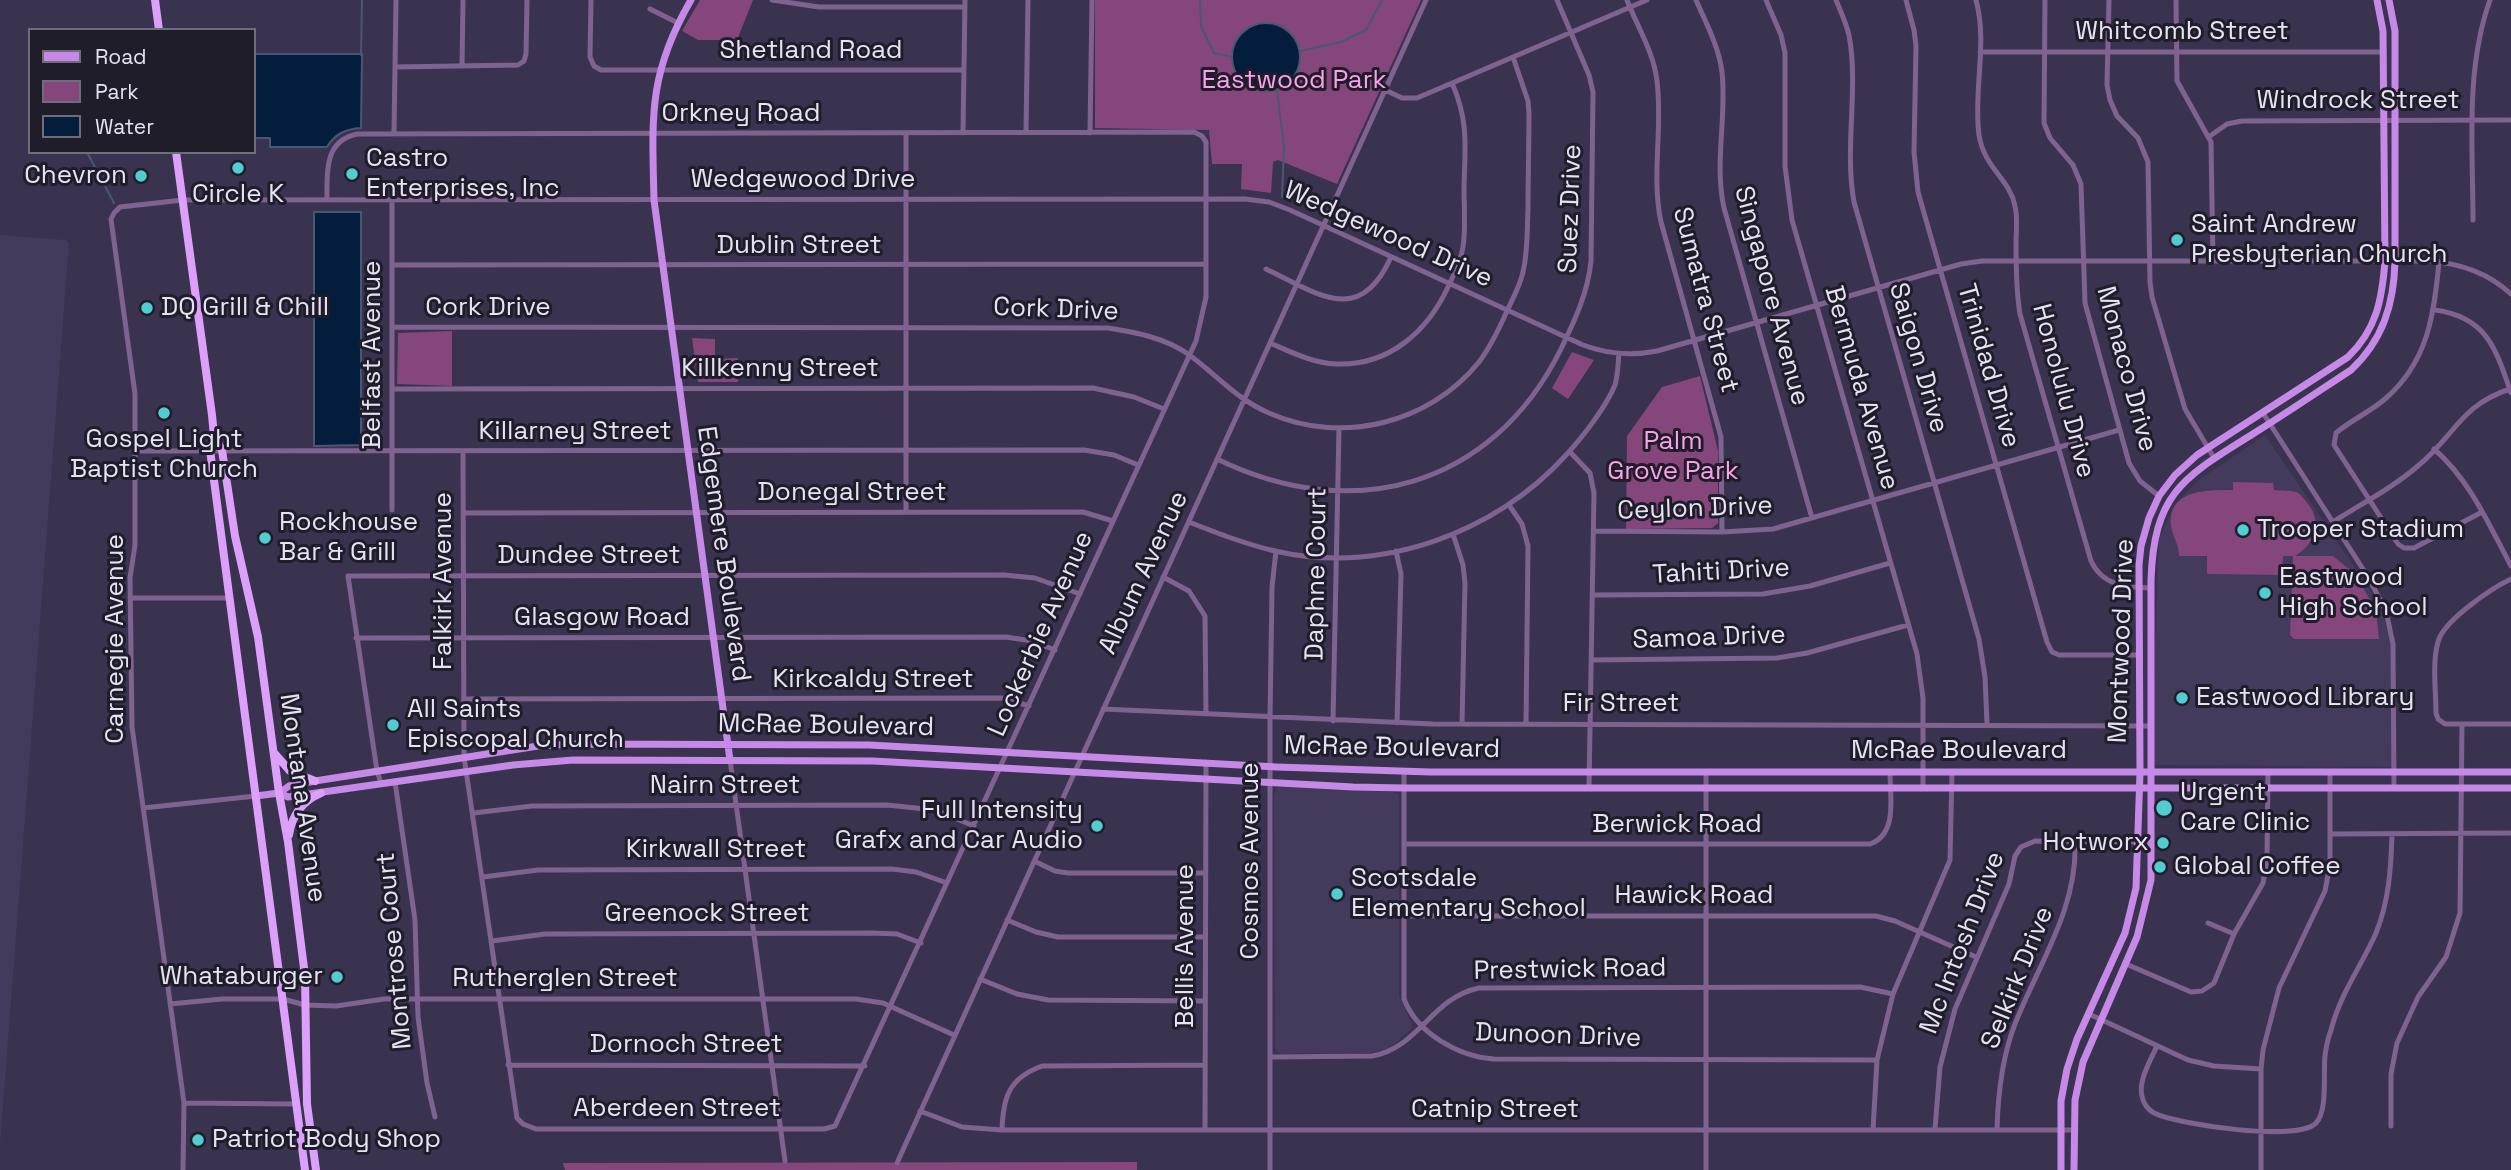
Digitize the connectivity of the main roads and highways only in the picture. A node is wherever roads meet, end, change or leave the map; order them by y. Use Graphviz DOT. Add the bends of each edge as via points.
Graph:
graph roads {
  1 [pos="155,0"];
  2 [pos="691,0"];
  3 [pos="2377,0"];
  4 [pos="2389,0"];
  5 [pos="159,28"];
  6 [pos="176,154"];
  7 [pos="2384,186"];
  8 [pos="2395,186"];
  9 [pos="214,436"];
  10 [pos="728,744"];
  11 [pos="274,752"];
  12 [pos="1149,759"];
  13 [pos="730,760"];
  14 [pos="2511,772"];
  15 [pos="2140,773"];
  16 [pos="2152,773"];
  17 [pos="2208,773"];
  18 [pos="2296,773"];
  19 [pos="1147,775"];
  20 [pos="315,781"];
  21 [pos="2207,786"];
  22 [pos="2151,787"];
  23 [pos="2296,787"];
  24 [pos="2139,788"];
  25 [pos="2511,788"];
  26 [pos="279,793"];
  27 [pos="321,793"];
  28 [pos="256,796"];
  29 [pos="288,842"];
  30 [pos="304,1170"];
  31 [pos="316,1170"];
  32 [pos="2061,1170"];
  33 [pos="2074,1170"];
  1 -- 5 [label="highway"];
  2 -- 10 [label="main road, Edgemere Boulevard" via="659,71 653,133 654,200"];
  3 -- 7 [label="main road, Montwood Drive" via="2384,52"];
  4 -- 8 [label="main road, Montwood Drive" via="2395,32"];
  6 -- 9 [label="highway, Montana Avenue"];
  7 -- 8 [label="main road"];
  7 -- 15 [label="main road, Montwood Drive" via="2385,261 2380,304 2363,340 2342,361 2208,448 2158,496 2141,546"];
  8 -- 16 [label="main road, Montwood Drive" via="2394,288 2372,348 2351,370 2214,458 2186,480 2164,511 2153,544"];
  9 -- 11 [label="highway, Montana Avenue" via="222,450 258,637"];
  9 -- 28 [label="highway, Montana Avenue" via="210,450"];
  10 -- 12 [label="main road, McRae Boulevard" via="869,745"];
  10 -- 13 [label="main road, Edgemere Boulevard"];
  10 -- 20 [label="main road, McRae Boulevard" via="558,745"];
  11 -- 20 [label="highway" via="290,771"];
  11 -- 26 [label="highway, Montana Avenue"];
  12 -- 15 [label="main road, McRae Boulevard" via="1404,772"];
  12 -- 19 [label="main road"];
  13 -- 19 [label="main road, McRae Boulevard" via="862,761"];
  13 -- 27 [label="main road, McRae Boulevard" via="573,760"];
  14 -- 18 [label="main road, McRae Boulevard"];
  15 -- 16 [label="main road, McRae Boulevard"];
  15 -- 24 [label="main road, Montwood Drive"];
  16 -- 17 [label="main road, McRae Boulevard"];
  16 -- 22 [label="main road, Montwood Drive"];
  17 -- 18 [label="main road, McRae Boulevard"];
  17 -- 21 [label="main road"];
  18 -- 23 [label="main road"];
  19 -- 24 [label="main road, McRae Boulevard" via="1404,788"];
  20 -- 26 [label="main road, McRae Boulevard"];
  21 -- 22 [label="main road, McRae Boulevard"];
  21 -- 23 [label="main road, McRae Boulevard"];
  22 -- 24 [label="main road, McRae Boulevard"];
  22 -- 33 [label="main road, Montwood Drive" via="2148,901 2080,1074"];
  23 -- 25 [label="main road, McRae Boulevard"];
  24 -- 32 [label="main road, Montwood Drive" via="2138,870 2130,916 2067,1069"];
  26 -- 27 [label="main road, McRae Boulevard" via="288,797"];
  26 -- 28 [label="main road, McRae Boulevard"];
  26 -- 29 [label="highway, Montana Avenue"];
  27 -- 29 [label="highway" via="296,813"];
  28 -- 30 [label="highway, Montana Avenue"];
  29 -- 31 [label="highway, Montana Avenue" via="305,976 307,1104"];
}
